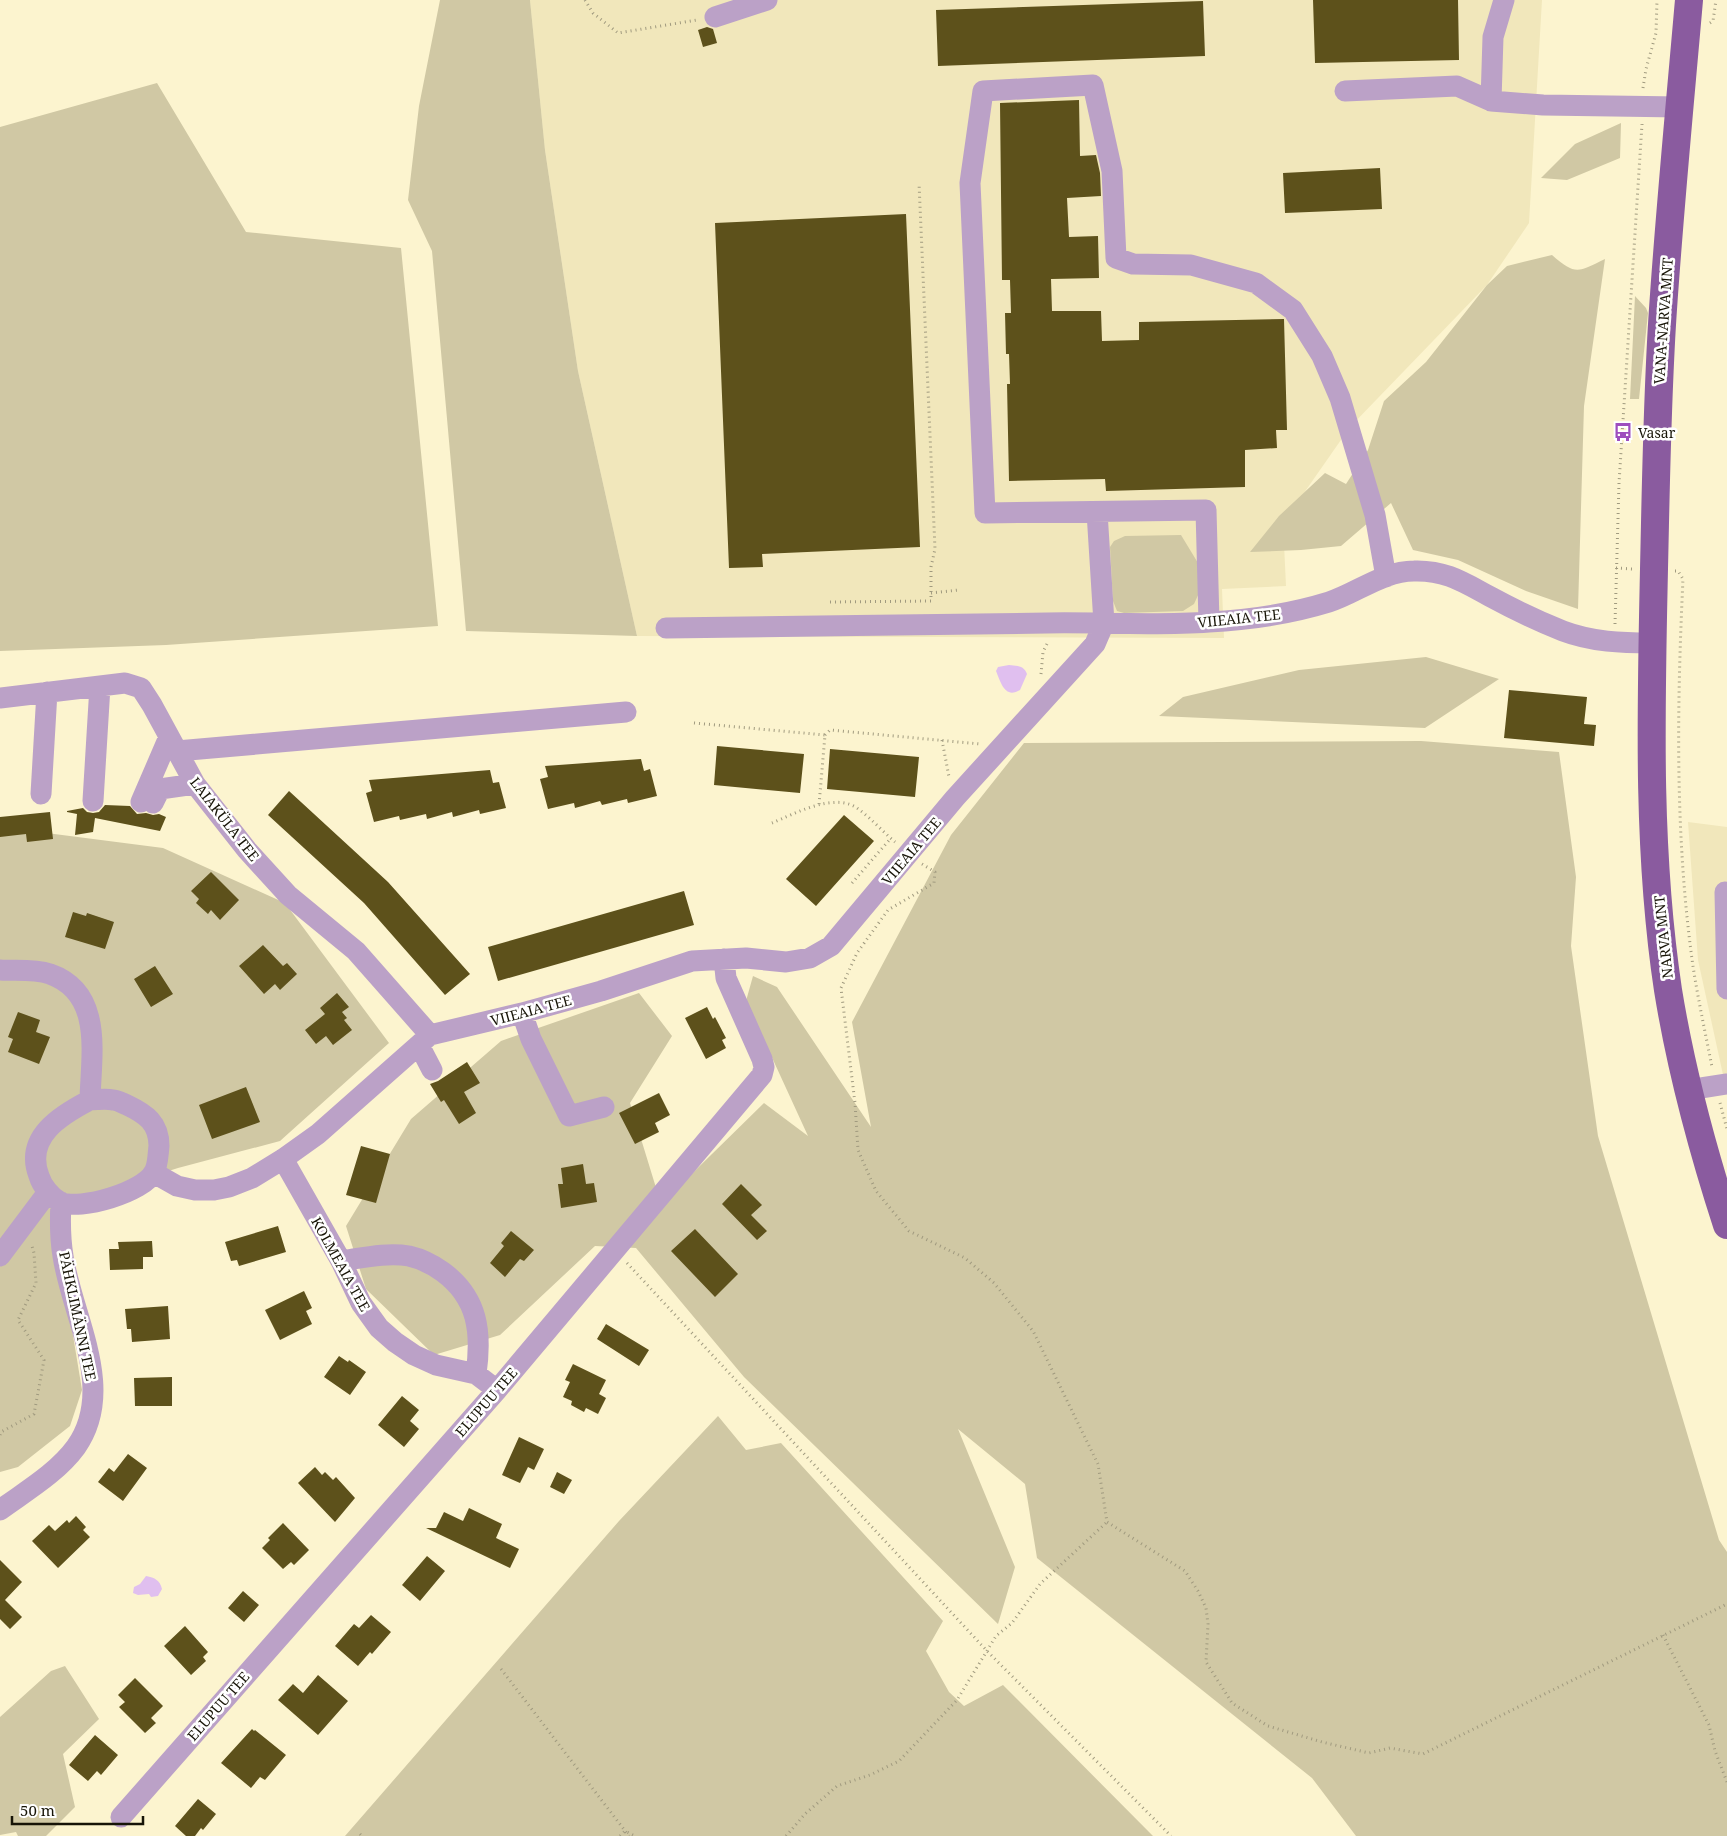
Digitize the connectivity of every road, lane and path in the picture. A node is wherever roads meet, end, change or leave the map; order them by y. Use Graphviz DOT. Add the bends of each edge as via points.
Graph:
graph roads {
  1 [pos="585,0"];
  2 [pos="767,0"];
  3 [pos="1504,0"];
  4 [pos="1657,0"];
  5 [pos="1689,0"];
  6 [pos="715,17"];
  7 [pos="1345,91"];
  8 [pos="1491,101"];
  9 [pos="1643,105"];
  10 [pos="1680,107"];
  11 [pos="919,182"];
  12 [pos="1097,512"];
  13 [pos="1616,568"];
  14 [pos="1654,570"];
  15 [pos="1386,577"];
  16 [pos="959,590"];
  17 [pos="931,593"];
  18 [pos="830,602"];
  19 [pos="1209,622"];
  20 [pos="1104,623"];
  21 [pos="666,628"];
  22 [pos="1614,642"];
  23 [pos="1652,643"];
  24 [pos="100,686"];
  25 [pos="47,692"];
  26 [pos="0,698"];
  27 [pos="626,712"];
  28 [pos="694,723"];
  29 [pos="825,735"];
  30 [pos="942,740"];
  31 [pos="173,744"];
  32 [pos="984,744"];
  33 [pos="950,782"];
  34 [pos="195,784"];
  35 [pos="41,794"];
  36 [pos="93,801"];
  37 [pos="819,805"];
  38 [pos="772,823"];
  39 [pos="891,838"];
  40 [pos="902,849"];
  41 [pos="852,883"];
  42 [pos="1724,892"];
  43 [pos="724,959"];
  44 [pos="0,970"];
  45 [pos="1727,989"];
  46 [pos="522,1013"];
  47 [pos="424,1040"];
  48 [pos="432,1070"];
  49 [pos="1721,1085"];
  50 [pos="1688,1090"];
  51 [pos="90,1100"];
  52 [pos="604,1107"];
  53 [pos="1727,1128"];
  54 [pos="282,1159"];
  55 [pos="154,1173"];
  56 [pos="55,1197"];
  57 [pos="25,1224"];
  58 [pos="1727,1224"];
  59 [pos="615,1250"];
  60 [pos="0,1256"];
  61 [pos="341,1262"];
  62 [pos="476,1374"];
  63 [pos="497,1390"];
  64 [pos="0,1435"];
  65 [pos="0,1510"];
  66 [pos="1107,1522"];
  67 [pos="1727,1604"];
  68 [pos="1663,1635"];
  69 [pos="988,1652"];
  70 [pos="501,1669"];
  71 [pos="1727,1782"];
  72 [pos="121,1817"];
  73 [pos="625,1831"];
  74 [pos="620,1836"];
  75 [pos="629,1836"];
  76 [pos="635,1836"];
  77 [pos="786,1836"];
  78 [pos="1170,1836"];
  1 -- 6 [label="path" via="593,14 618,33"];
  2 -- 6 [label="street"];
  3 -- 8 [label="street" via="1493,37"];
  4 -- 9 [label="path" via="1656,33 1646,69"];
  5 -- 10 [label="main road, VANA-NARVA MNT"];
  7 -- 8 [label="street" via="1457,86"];
  8 -- 9 [label="street" via="1543,105"];
  9 -- 10 [label="street"];
  9 -- 13 [label="path"];
  10 -- 14 [label="main road, VANA-NARVA MNT" via="1663,310"];
  11 -- 17 [label="path" via="935,549"];
  12 -- 15 [label="street" via="985,513 970,183 983,91 1093,85 1112,172 1116,258 1133,264 1191,265 1256,283 1293,310 1322,356 1340,398 1375,515"];
  12 -- 19 [label="street" via="1206,510"];
  12 -- 20 [label="street"];
  13 -- 14 [label="path"];
  13 -- 22 [label="path"];
  14 -- 23 [label="main road, VANA-NARVA MNT"];
  14 -- 49 [label="path" via="1678,571 1683,578 1679,781 1683,860 1692,959"];
  15 -- 19 [label="street, VIIEAIA TEE" via="1331,601 1304,608 1256,618"];
  15 -- 22 [label="street, VIIEAIA TEE" via="1410,570 1448,575 1564,632"];
  16 -- 17 [label="path"];
  17 -- 18 [label="path" via="931,601"];
  19 -- 20 [label="street, VIIEAIA TEE"];
  20 -- 21 [label="street"];
  20 -- 40 [label="street, VIIEAIA TEE" via="1095,644 955,798"];
  22 -- 23 [label="street, VIIEAIA TEE"];
  23 -- 50 [label="main road, NARVA MNT" via="1651,747 1656,879 1668,990"];
  24 -- 25 [label="street, LAIAKÜLA TEE"];
  24 -- 31 [label="street, LAIAKÜLA TEE" via="125,683 141,688"];
  24 -- 36 [label="street"];
  25 -- 26 [label="street, LAIAKÜLA TEE"];
  25 -- 35 [label="street"];
  27 -- 31 [label="street"];
  28 -- 29 [label="path"];
  29 -- 30 [label="path" via="830,730"];
  29 -- 37 [label="path"];
  30 -- 32 [label="path"];
  30 -- 33 [label="path"];
  31 -- 34 [label="street, LAIAKÜLA TEE"];
  31 -- 34 [label="street" via="147,803 160,789"];
  34 -- 47 [label="street, LAIAKÜLA TEE" via="247,850 288,895 356,951"];
  37 -- 38 [label="path"];
  37 -- 39 [label="path" via="838,803 855,807"];
  39 -- 40 [label="path"];
  39 -- 41 [label="path"];
  40 -- 43 [label="street, VIIEAIA TEE" via="831,946 810,958 786,962"];
  40 -- 66 [label="path" via="935,872 934,883 888,910 857,954 840,988 858,1150 876,1191 909,1231 965,1258 994,1283 1033,1331 1098,1464"];
  42 -- 45 [label="street"];
  43 -- 46 [label="street, VIIEAIA TEE" via="692,961"];
  43 -- 59 [label="street, ELUPUU TEE" via="726,978 762,1059 762,1075"];
  44 -- 51 [label="street" via="50,974 76,991 87,1007 92,1030"];
  46 -- 47 [label="street, VIIEAIA TEE"];
  46 -- 52 [label="street" via="531,1040 569,1116"];
  47 -- 48 [label="street, LAIAKÜLA TEE"];
  47 -- 54 [label="street, VIIEAIA TEE" via="318,1134"];
  49 -- 50 [label="street"];
  49 -- 53 [label="path"];
  50 -- 58 [label="main road, NARVA MNT"];
  51 -- 55 [label="street" via="114,1100 141,1111 153,1123 159,1136"];
  51 -- 56 [label="street, PÄHKLIMÄNNI TEE" via="60,1118 39,1141 36,1169 40,1182"];
  54 -- 55 [label="street, VIIEAIA TEE" via="252,1178 214,1190 177,1186"];
  54 -- 61 [label="street, KOLMEAIA TEE"];
  55 -- 56 [label="street" via="137,1187 111,1199 82,1203"];
  56 -- 57 [label="street"];
  56 -- 65 [label="street, PÄHKLIMÄNNI TEE" via="63,1256 92,1371 94,1398 89,1425 76,1447 59,1466"];
  57 -- 60 [label="street"];
  57 -- 64 [label="path" via="34,1253 36,1284 18,1320 44,1360 34,1414"];
  59 -- 63 [label="street, ELUPUU TEE"];
  59 -- 69 [label="path"];
  61 -- 62 [label="street, KOLMEAIA TEE" via="361,1303 379,1328 395,1342 436,1365"];
  61 -- 62 [label="street" via="374,1256 408,1256 429,1262 456,1282 468,1297 478,1330"];
  62 -- 63 [label="street, KOLMEAIA TEE"];
  63 -- 72 [label="street, ELUPUU TEE"];
  66 -- 68 [label="path" via="1185,1571 1206,1608 1206,1662 1232,1703 1268,1726 1369,1753 1390,1748 1423,1754"];
  66 -- 69 [label="path" via="1040,1584 1012,1623 996,1636"];
  67 -- 68 [label="path"];
  68 -- 71 [label="path" via="1709,1725"];
  69 -- 77 [label="path" via="957,1700 899,1761 837,1786"];
  69 -- 78 [label="path"];
  70 -- 73 [label="path"];
  73 -- 74 [label="path"];
  73 -- 75 [label="path"];
  73 -- 76 [label="path"];
}
